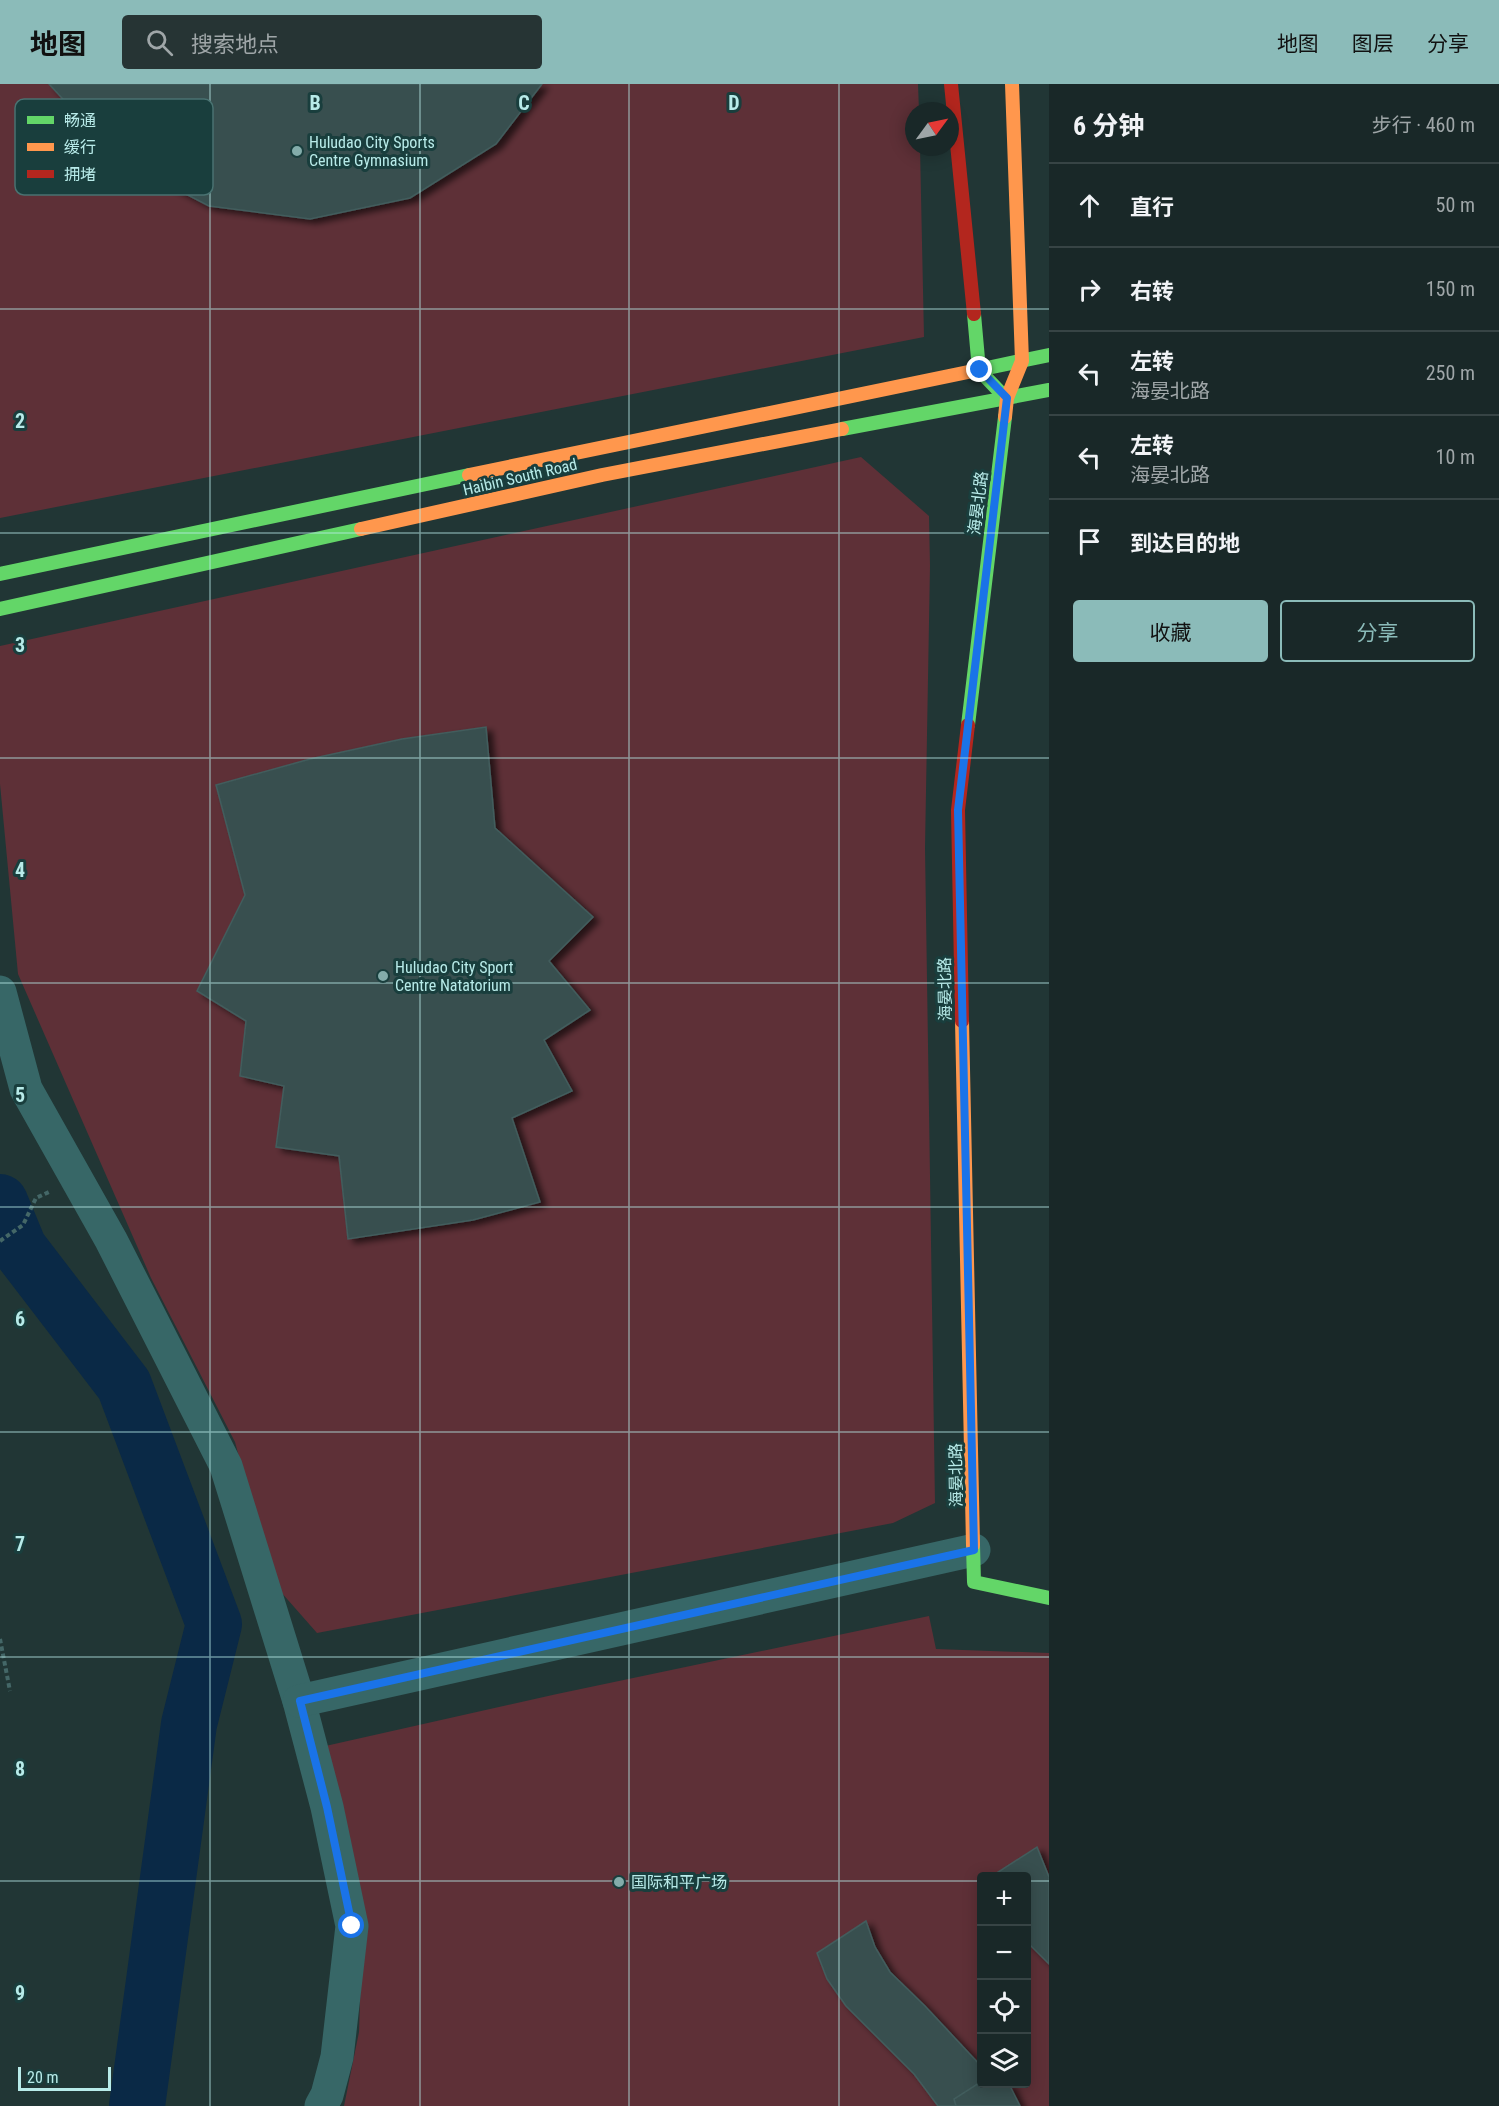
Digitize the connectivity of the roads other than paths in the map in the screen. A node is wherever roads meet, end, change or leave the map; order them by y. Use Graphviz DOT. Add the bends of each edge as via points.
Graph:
graph roads {
  1 [pos="951,84"];
  2 [pos="1012,84"];
  3 [pos="1049,355"];
  4 [pos="1022,361"];
  5 [pos="980,370"];
  6 [pos="1049,390"];
  7 [pos="1007,398"];
  8 [pos="0,574"];
  9 [pos="0,609"];
  10 [pos="0,992"];
  11 [pos="974,1550"];
  12 [pos="1049,1598"];
  13 [pos="300,1701"];
  14 [pos="321,2106"];
  1 -- 5 [label="main road"];
  2 -- 4 [label="main road, 海晏北路"];
  3 -- 4 [label="main road, Haibin South Road"];
  4 -- 5 [label="main road, Haibin South Road"];
  4 -- 7 [label="main road, 海晏北路"];
  5 -- 7 [label="main road"];
  5 -- 8 [label="main road, Haibin South Road"];
  6 -- 7 [label="main road, Haibin South Road"];
  7 -- 9 [label="main road, Haibin South Road" via="602,475"];
  7 -- 11 [label="main road, 海晏北路" via="958,810"];
  10 -- 13 [label="street" via="26,1089 111,1240 226,1466"];
  11 -- 12 [label="main road, 海晏北路" via="974,1582"];
  11 -- 13 [label="street"];
  13 -- 14 [label="street" via="352,1926 337,2057"];
}
